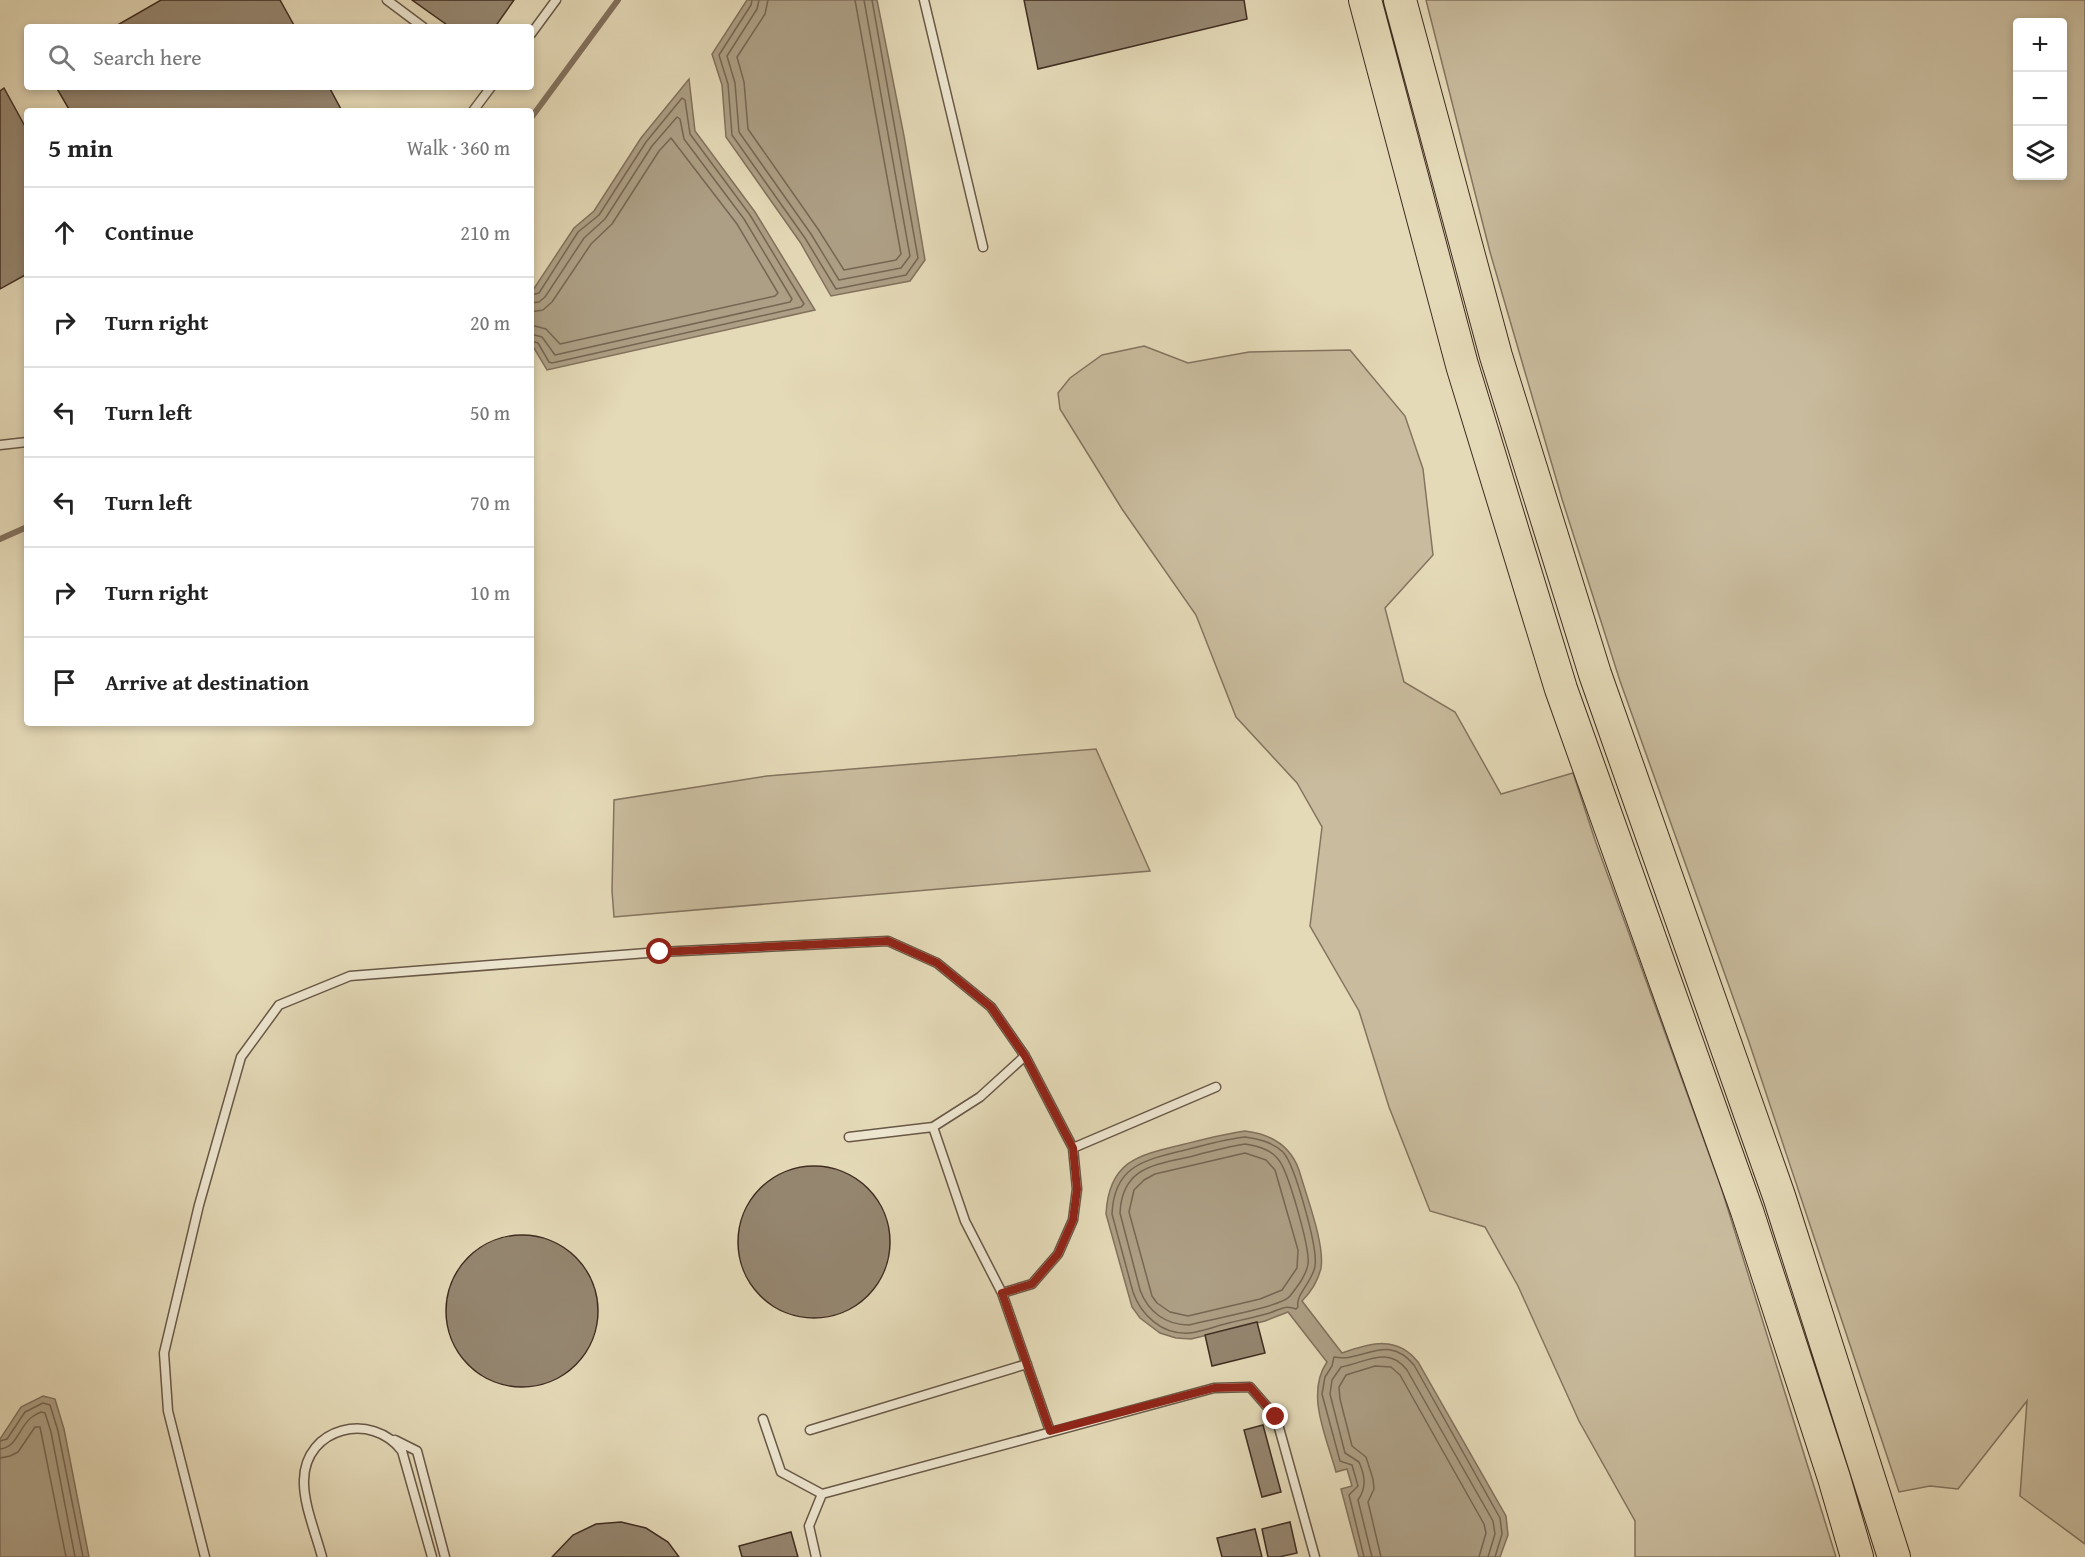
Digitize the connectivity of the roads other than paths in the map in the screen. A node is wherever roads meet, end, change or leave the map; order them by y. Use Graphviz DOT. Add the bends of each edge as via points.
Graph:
graph roads {
  1 [pos="387,0"];
  2 [pos="556,0"];
  3 [pos="924,0"];
  4 [pos="1365,0"];
  5 [pos="1400,0"];
  6 [pos="419,24"];
  7 [pos="534,30"];
  8 [pos="489,90"];
  9 [pos="475,108"];
  10 [pos="983,246"];
  11 [pos="24,442"];
  12 [pos="0,445"];
  13 [pos="1025,1056"];
  14 [pos="1216,1087"];
  15 [pos="933,1127"];
  16 [pos="849,1137"];
  17 [pos="1073,1148"];
  18 [pos="1002,1293"];
  19 [pos="1027,1364"];
  20 [pos="763,1419"];
  21 [pos="810,1430"];
  22 [pos="1050,1431"];
  23 [pos="387,1436"];
  24 [pos="822,1494"];
  25 [pos="205,1557"];
  26 [pos="322,1557"];
  27 [pos="432,1557"];
  28 [pos="445,1557"];
  29 [pos="816,1557"];
  30 [pos="1315,1557"];
  31 [pos="1857,1557"];
  32 [pos="1893,1557"];
  1 -- 6 [label="lane"];
  2 -- 7 [label="lane"];
  3 -- 10 [label="lane"];
  4 -- 31 [label="highway" via="1462,365 1561,689 1747,1212"];
  5 -- 32 [label="highway" via="1496,357 1595,674 1779,1196"];
  8 -- 9 [label="lane"];
  11 -- 12 [label="lane"];
  13 -- 15 [label="lane" via="981,1097"];
  13 -- 17 [label="lane"];
  13 -- 25 [label="lane" via="991,1007 937,963 888,941 660,952 350,976 279,1005 241,1057 199,1205 164,1353 168,1411"];
  14 -- 17 [label="lane"];
  15 -- 16 [label="lane"];
  15 -- 18 [label="lane" via="964,1221"];
  17 -- 18 [label="lane" via="1077,1189 1073,1220 1058,1254 1032,1284"];
  18 -- 19 [label="lane"];
  19 -- 21 [label="lane"];
  19 -- 22 [label="lane"];
  20 -- 24 [label="lane" via="781,1472"];
  22 -- 24 [label="lane"];
  22 -- 30 [label="lane" via="1214,1388 1250,1387 1276,1417"];
  23 -- 26 [label="lane" via="368,1428 347,1429 325,1439 309,1456 303,1480"];
  23 -- 27 [label="lane" via="402,1451"];
  23 -- 28 [label="lane" via="417,1451"];
  24 -- 29 [label="lane" via="809,1526"];
}
